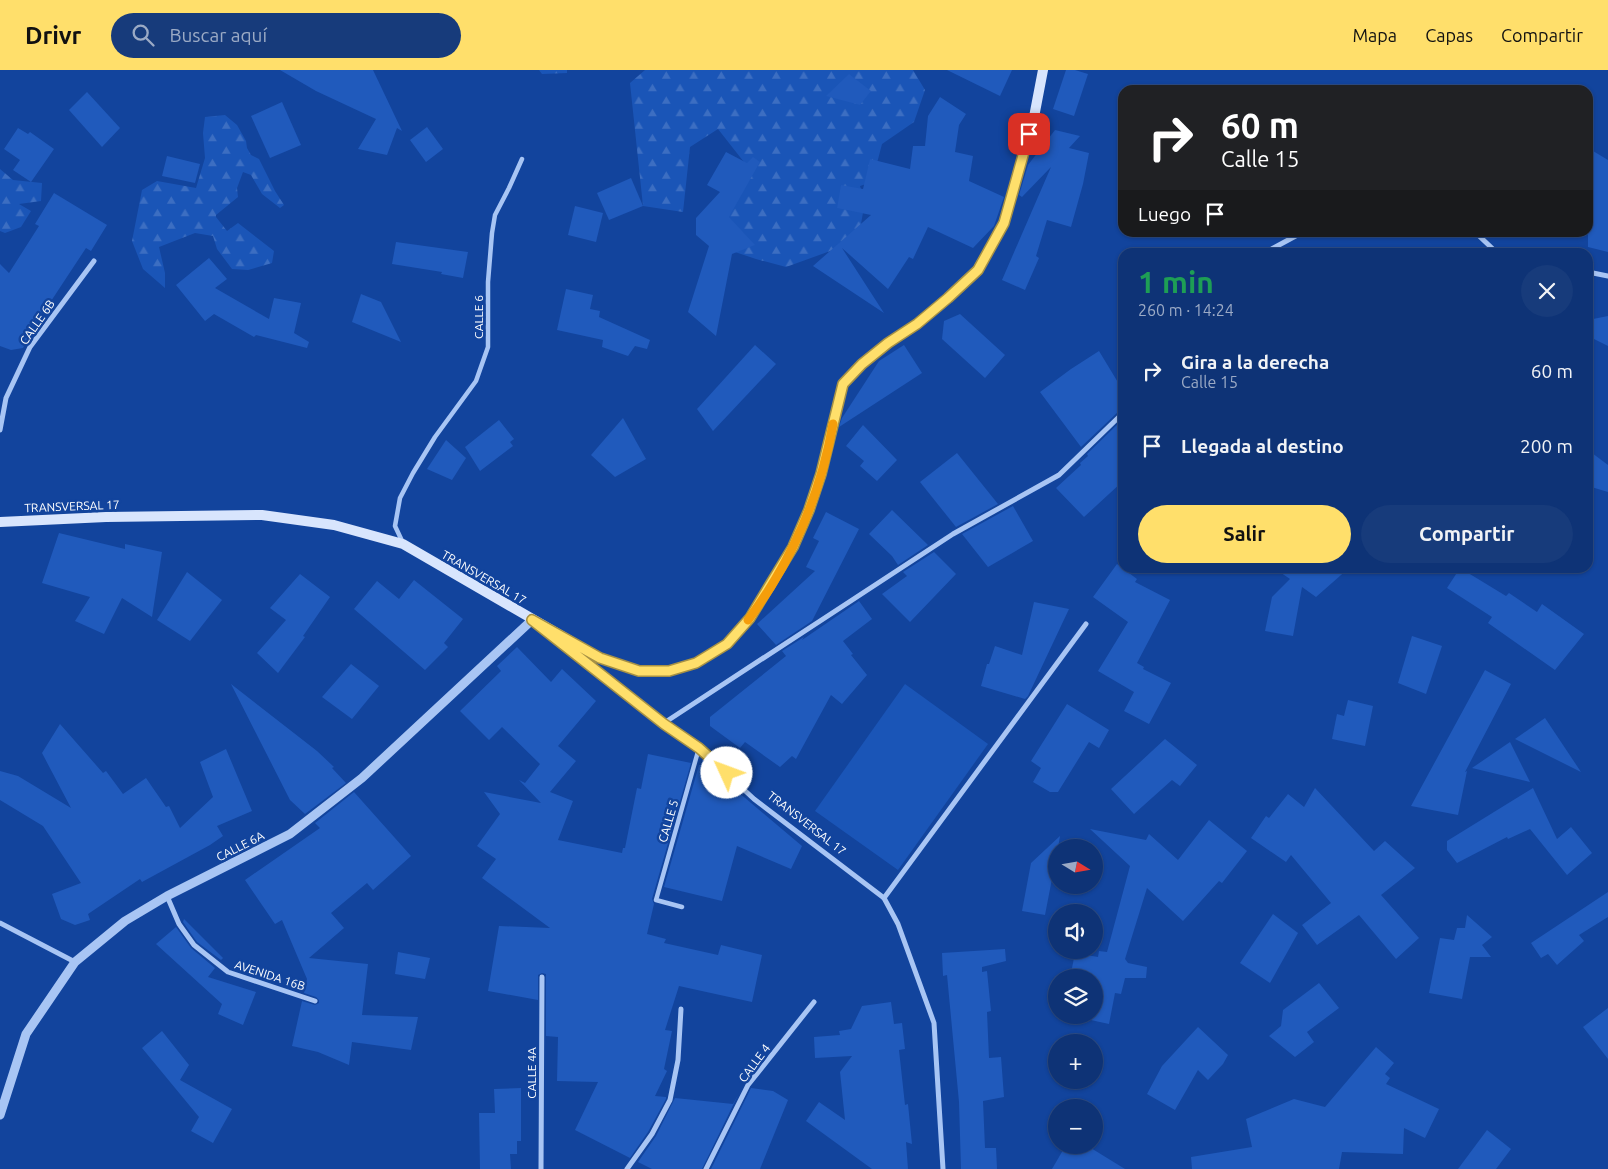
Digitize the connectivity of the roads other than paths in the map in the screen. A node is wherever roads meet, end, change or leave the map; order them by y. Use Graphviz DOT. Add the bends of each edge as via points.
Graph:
graph roads {
  1 [pos="1043,70"];
  2 [pos="522,158"];
  3 [pos="1294,237"];
  4 [pos="1480,237"];
  5 [pos="1273,248"];
  6 [pos="1492,248"];
  7 [pos="94,261"];
  8 [pos="1593,273"];
  9 [pos="1608,276"];
  10 [pos="1118,418"];
  11 [pos="0,430"];
  12 [pos="0,522"];
  13 [pos="403,544"];
  14 [pos="532,620"];
  15 [pos="1086,624"];
  16 [pos="664,724"];
  17 [pos="699,748"];
  18 [pos="167,896"];
  19 [pos="884,898"];
  20 [pos="682,907"];
  21 [pos="0,923"];
  22 [pos="76,962"];
  23 [pos="542,978"];
  24 [pos="315,1001"];
  25 [pos="814,1002"];
  26 [pos="681,1010"];
  27 [pos="0,1115"];
  28 [pos="540,1169"];
  29 [pos="627,1169"];
  30 [pos="706,1169"];
  31 [pos="943,1169"];
  1 -- 14 [label="main road" via="1034,117 1004,223 978,270 917,324 862,364 843,384 821,474 793,547 750,618 727,644 696,663 669,671 639,671 600,658"];
  2 -- 13 [label="street, CALLE 6" via="496,215 492,233 488,347 476,381 435,437 400,498 395,526"];
  3 -- 5 [label="street"];
  4 -- 6 [label="street"];
  7 -- 11 [label="street, CALLE 6B" via="30,347 6,398"];
  8 -- 9 [label="street"];
  10 -- 16 [label="street" via="1059,475 953,534"];
  12 -- 13 [label="main road, TRANSVERSAL 17" via="262,515 334,525"];
  13 -- 14 [label="main road, TRANSVERSAL 17"];
  14 -- 16 [label="street, TRANSVERSAL 17"];
  14 -- 18 [label="street, CALLE 6A" via="362,778 290,834"];
  15 -- 19 [label="street"];
  16 -- 17 [label="street, TRANSVERSAL 17"];
  17 -- 19 [label="street, TRANSVERSAL 17" via="754,799"];
  17 -- 20 [label="street, CALLE 5" via="656,900"];
  18 -- 22 [label="street, CALLE 6A" via="125,921"];
  18 -- 24 [label="street, AVENIDA 16B" via="179,924 194,945 228,972"];
  19 -- 31 [label="street, TRANSVERSAL 17" via="898,924 934,1023"];
  21 -- 22 [label="street"];
  22 -- 27 [label="street, CALLE 6A" via="26,1034"];
  23 -- 28 [label="street, CALLE 4A"];
  25 -- 30 [label="street, CALLE 4" via="748,1085"];
  26 -- 29 [label="street" via="678,1060 670,1100 652,1134"];
}
